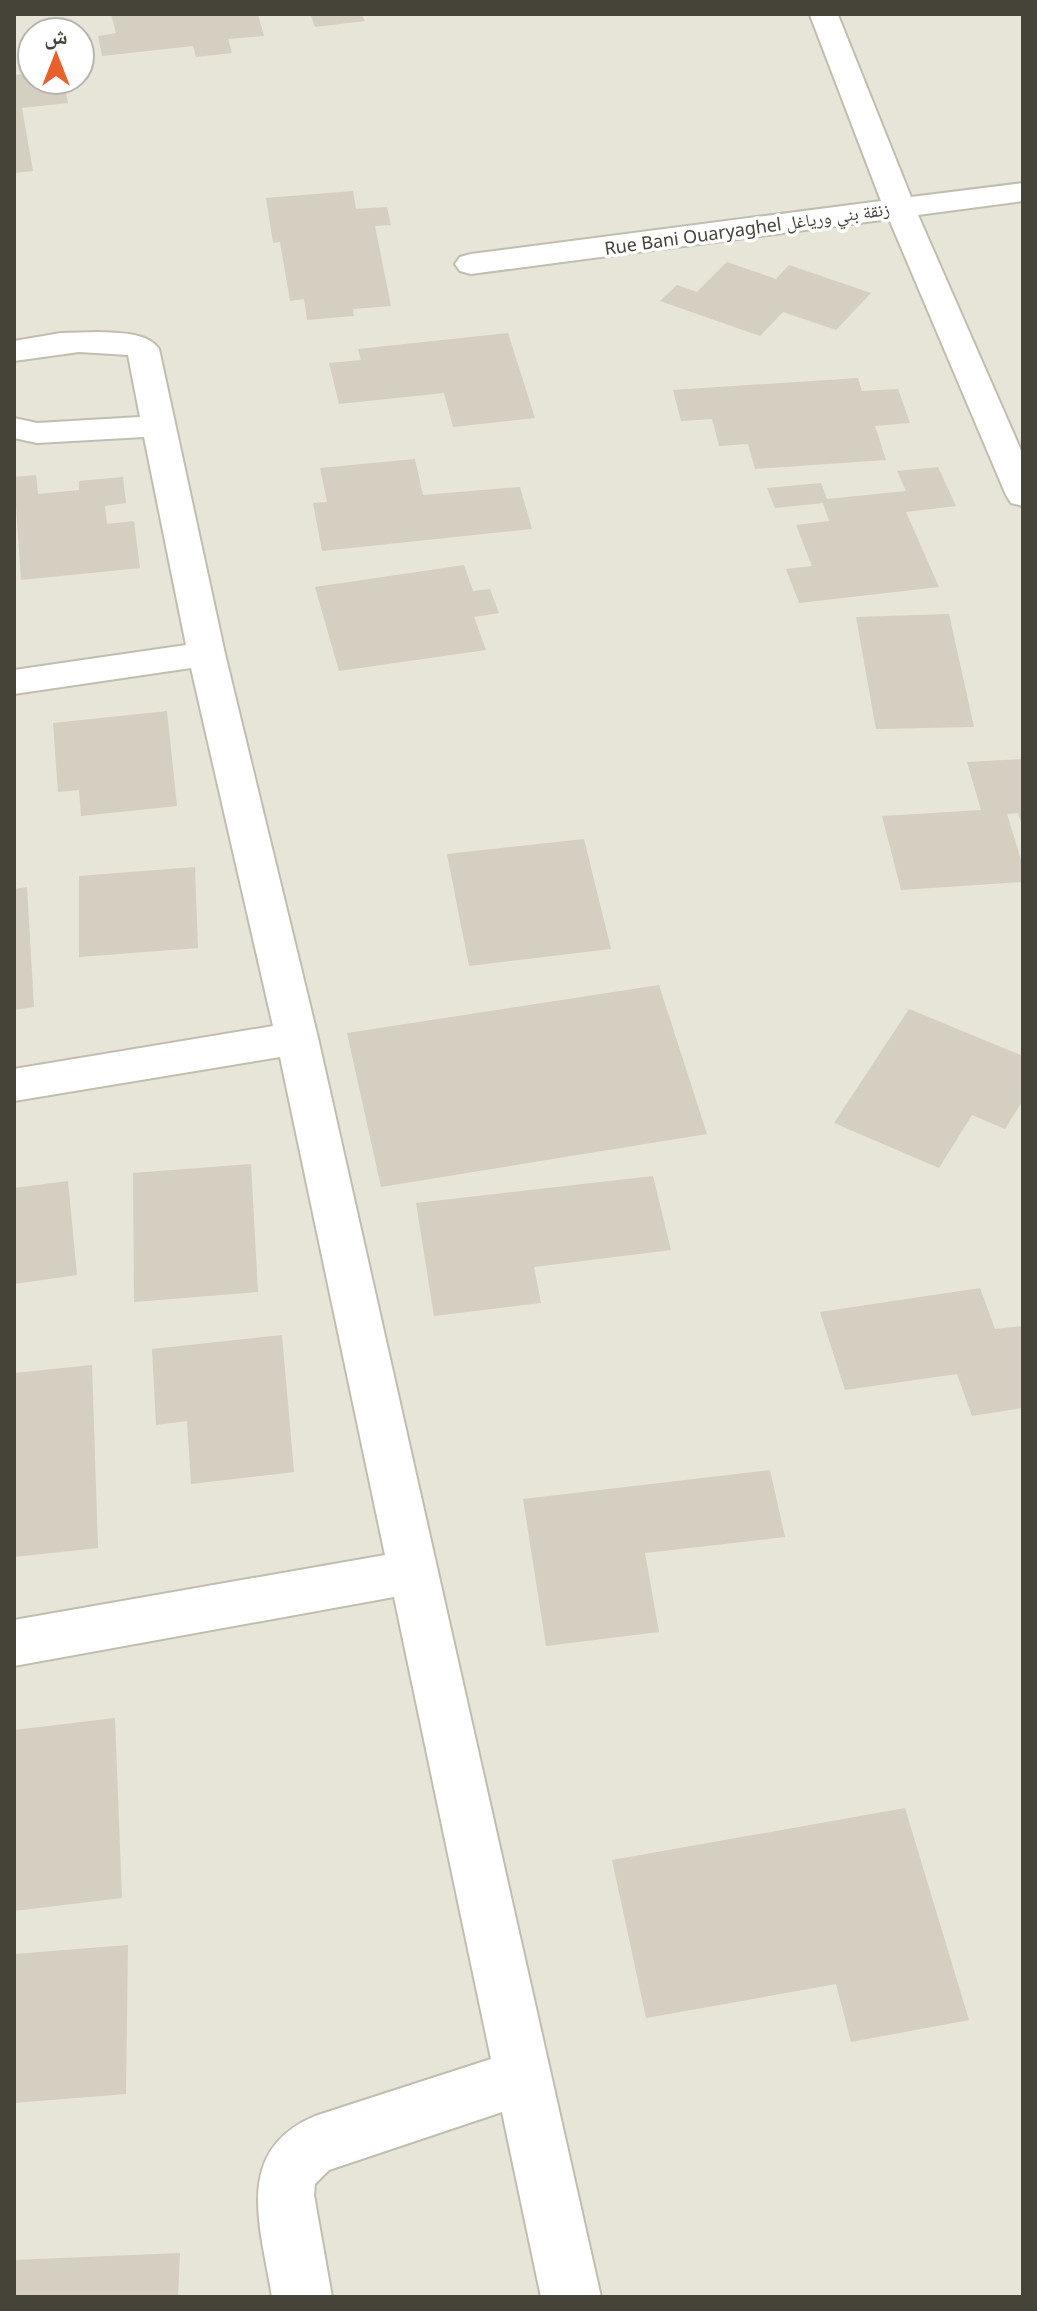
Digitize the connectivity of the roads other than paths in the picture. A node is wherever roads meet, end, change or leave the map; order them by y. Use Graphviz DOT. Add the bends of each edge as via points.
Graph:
graph roads {
  1 [pos="824,15"];
  2 [pos="1023,192"];
  3 [pos="899,207"];
  4 [pos="471,264"];
  5 [pos="14,351"];
  6 [pos="161,426"];
  7 [pos="14,428"];
  8 [pos="1023,495"];
  9 [pos="206,654"];
  10 [pos="14,682"];
  11 [pos="297,1038"];
  12 [pos="14,1085"];
  13 [pos="412,1572"];
  14 [pos="14,1643"];
  15 [pos="523,2077"];
  16 [pos="302,2297"];
  17 [pos="571,2297"];
  1 -- 3 [label="street"];
  2 -- 3 [label="street, Rue Bani Ouaryaghel زنقة بني ورياغل"];
  3 -- 4 [label="street, Rue Bani Ouaryaghel زنقة بني ورياغل"];
  3 -- 8 [label="street"];
  5 -- 6 [label="street" via="105,342 143,349"];
  6 -- 7 [label="street" via="37,433"];
  6 -- 9 [label="street"];
  9 -- 10 [label="street"];
  9 -- 11 [label="street"];
  11 -- 12 [label="street"];
  11 -- 13 [label="street"];
  13 -- 14 [label="street"];
  13 -- 15 [label="street"];
  15 -- 16 [label="street" via="302,2153 285,2195"];
  15 -- 17 [label="street"];
}
